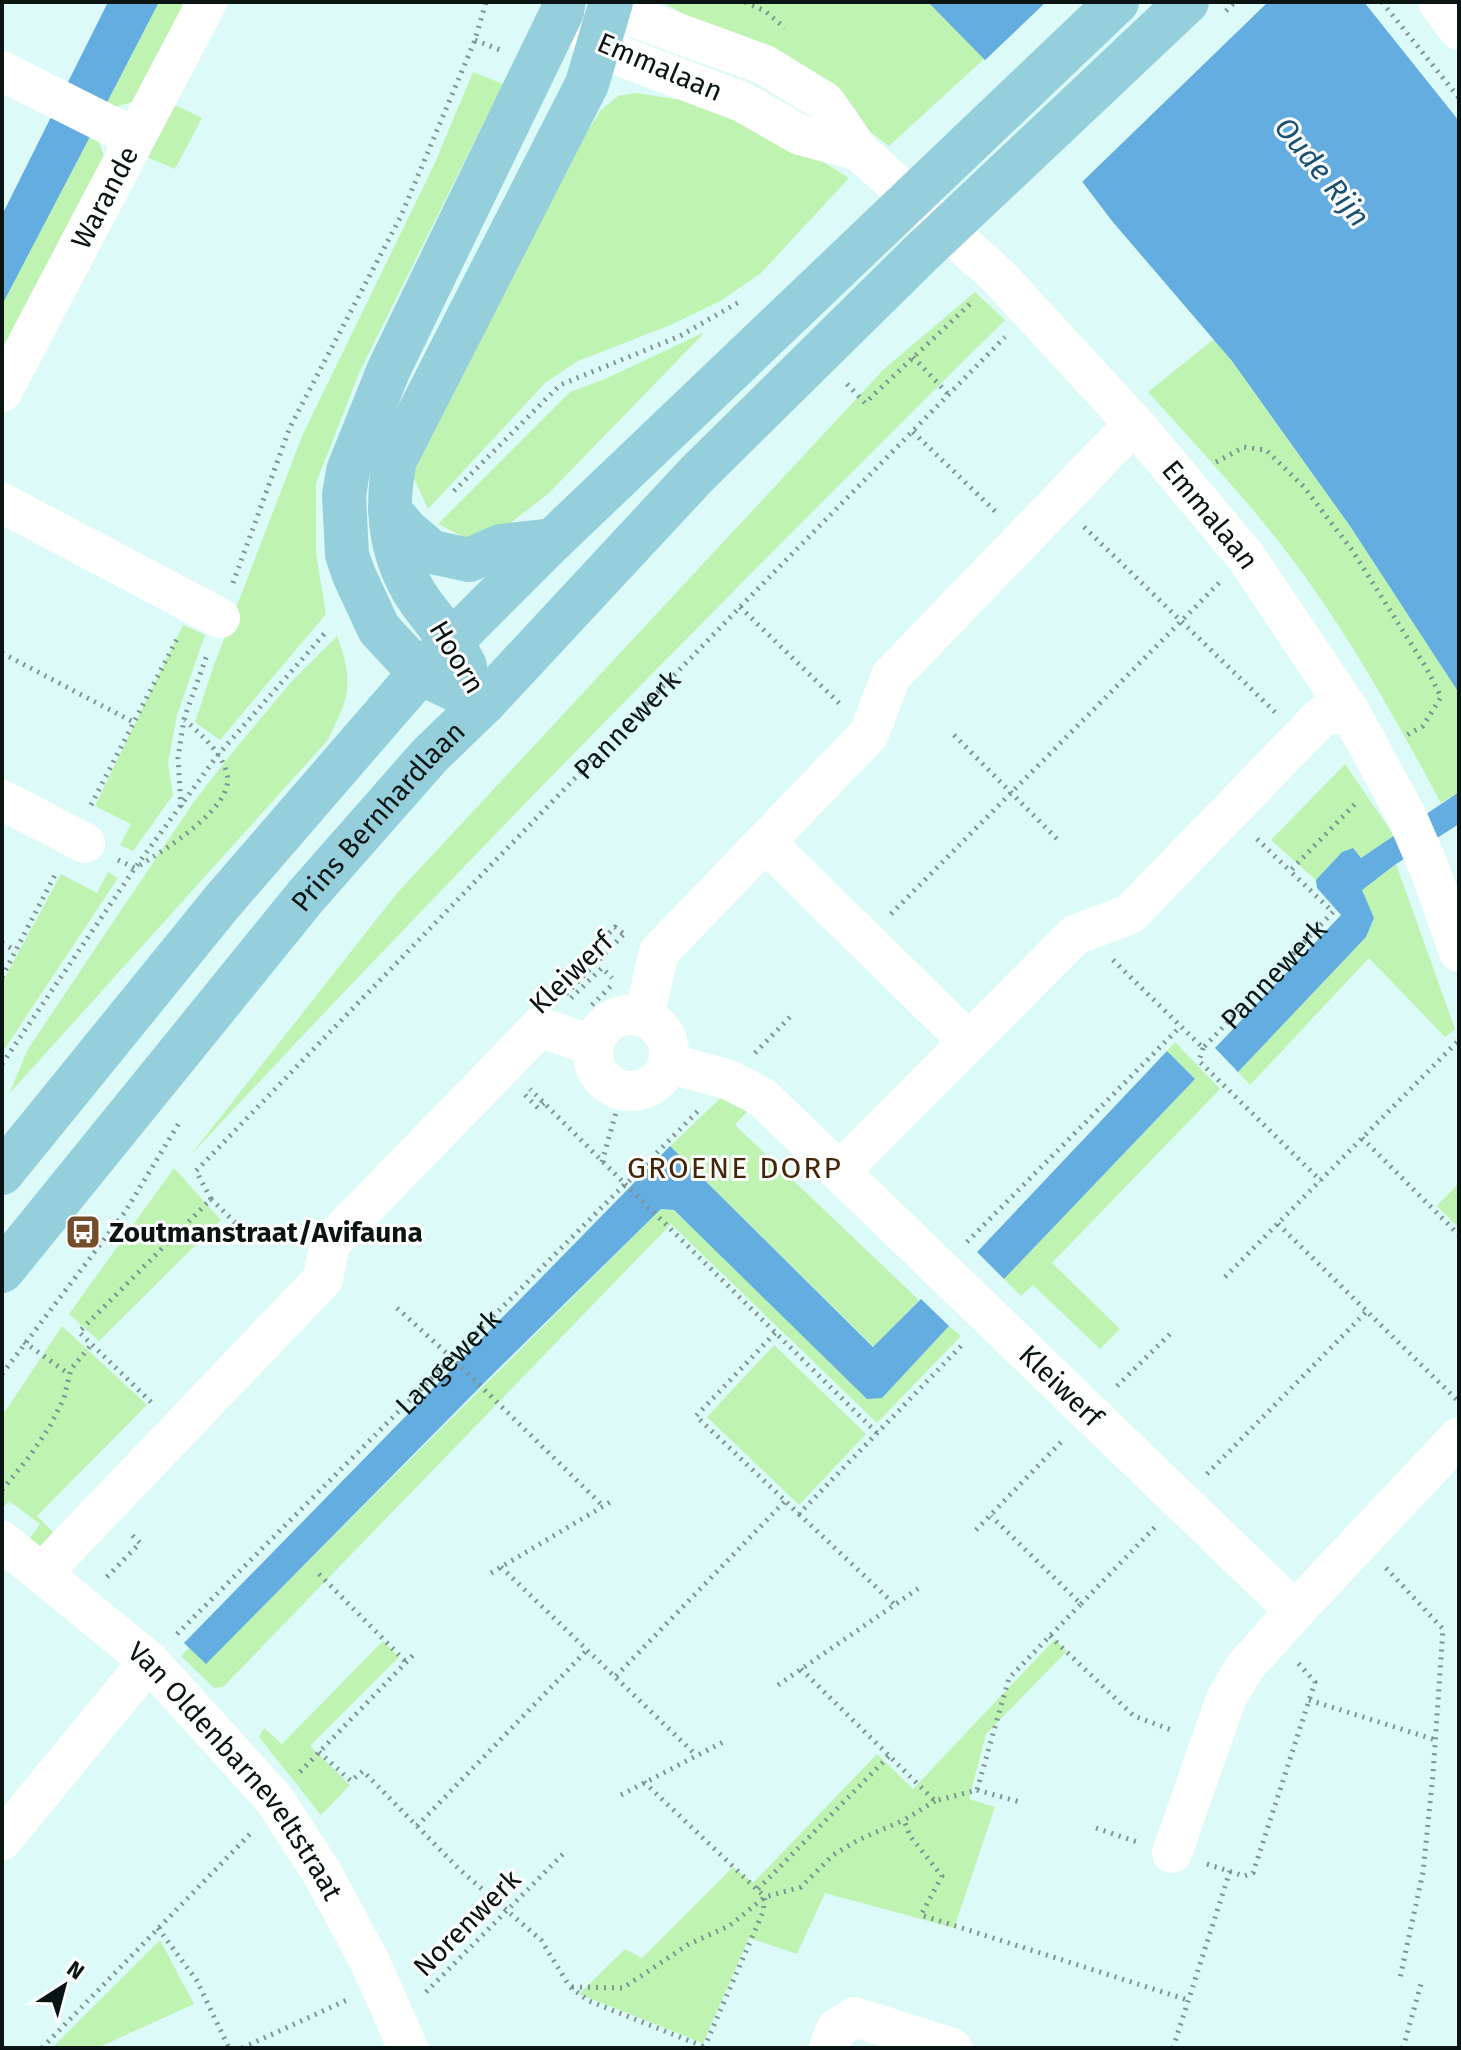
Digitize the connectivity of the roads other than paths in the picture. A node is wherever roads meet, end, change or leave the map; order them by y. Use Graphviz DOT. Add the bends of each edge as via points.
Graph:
graph roads {
  1 [pos="207,2"];
  2 [pos="1117,2"];
  3 [pos="1187,2"];
  4 [pos="1438,2"];
  5 [pos="563,7"];
  6 [pos="606,19"];
  7 [pos="1459,30"];
  8 [pos="2,71"];
  9 [pos="118,129"];
  10 [pos="2,392"];
  11 [pos="1134,424"];
  12 [pos="2,503"];
  13 [pos="390,511"];
  14 [pos="553,540"];
  15 [pos="207,612"];
  16 [pos="452,640"];
  17 [pos="420,673"];
  18 [pos="484,703"];
  19 [pos="1350,712"];
  20 [pos="2,800"];
  21 [pos="80,840"];
  22 [pos="766,843"];
  23 [pos="1459,952"];
  24 [pos="644,1017"];
  25 [pos="968,1041"];
  26 [pos="593,1046"];
  27 [pos="668,1063"];
  28 [pos="839,1172"];
  29 [pos="2,1173"];
  30 [pos="2,1271"];
  31 [pos="1459,1437"];
  32 [pos="2,1541"];
  33 [pos="42,1573"];
  34 [pos="1284,1623"];
  35 [pos="149,1661"];
  36 [pos="2,1840"];
  37 [pos="1172,1853"];
  38 [pos="403,2034"];
  39 [pos="829,2048"];
  40 [pos="952,2048"];
  1 -- 9 [label="street, Warande"];
  2 -- 14 [label="main road"];
  3 -- 18 [label="main road, Prins Bernhardlaan" via="697,474"];
  4 -- 7 [label="street"];
  5 -- 6 [label="street, Emmalaan"];
  5 -- 17 [label="main road, Hoorn" via="418,304 348,471 344,523 354,575 379,629"];
  6 -- 11 [label="street, Emmalaan" via="800,135 859,151 999,277"];
  6 -- 13 [label="main road, Hoorn" via="587,84 395,460"];
  8 -- 9 [label="street"];
  9 -- 10 [label="street, Warande"];
  11 -- 19 [label="street, Emmalaan" via="1246,557"];
  11 -- 22 [label="street" via="891,676"];
  12 -- 15 [label="street"];
  13 -- 14 [label="main road" via="432,552 469,560 501,546"];
  13 -- 16 [label="main road, Hoorn" via="403,574"];
  14 -- 16 [label="main road"];
  16 -- 17 [label="main road"];
  16 -- 18 [label="main road, Hoorn"];
  17 -- 18 [label="main road, Hoorn"];
  17 -- 29 [label="main road" via="222,902"];
  18 -- 30 [label="main road, Prins Bernhardlaan" via="430,755 306,896"];
  19 -- 23 [label="street, Emmalaan" via="1407,817"];
  19 -- 25 [label="street" via="1322,716 1130,914 1075,935"];
  20 -- 21 [label="street"];
  22 -- 24 [label="street" via="644,946"];
  22 -- 25 [label="street"];
  24 -- 26 [label="street" via="627,1014 611,1020"];
  24 -- 27 [label="street" via="665,1035"];
  25 -- 28 [label="street"];
  26 -- 27 [label="street" via="598,1075 622,1091 651,1087"];
  26 -- 33 [label="street" via="544,1011 504,1063 330,1243 323,1279"];
  27 -- 28 [label="street, Kleiwerf" via="729,1080 762,1097"];
  28 -- 34 [label="street, Kleiwerf" via="1180,1501"];
  31 -- 34 [label="street"];
  32 -- 33 [label="street, Van Oldenbarneveltstraat"];
  33 -- 35 [label="street, Van Oldenbarneveltstraat"];
  34 -- 37 [label="street" via="1244,1668 1226,1699"];
  35 -- 36 [label="street"];
  35 -- 38 [label="street, Van Oldenbarneveltstraat" via="276,1802 322,1873"];
  39 -- 40 [label="street" via="836,2029 855,2017"];
}
